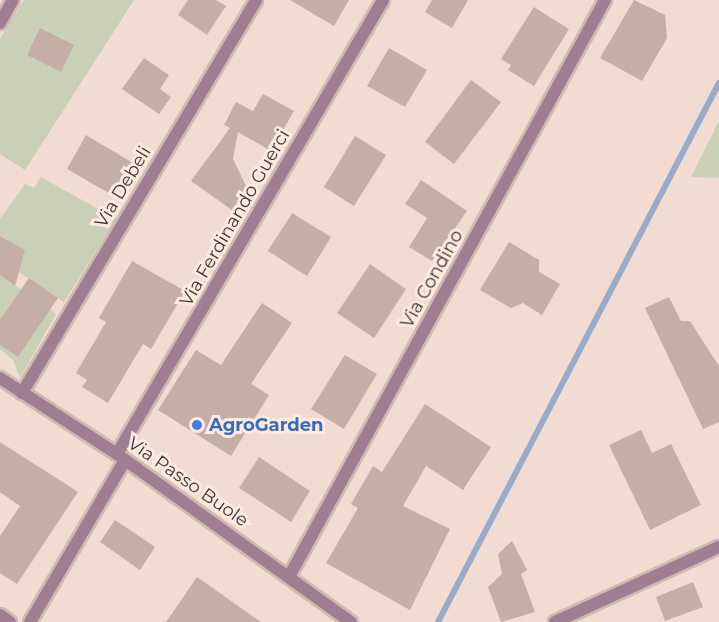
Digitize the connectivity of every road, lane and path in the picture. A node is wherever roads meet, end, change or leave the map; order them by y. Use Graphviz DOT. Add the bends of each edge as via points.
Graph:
graph roads {
  1 [pos="13,0"];
  2 [pos="256,0"];
  3 [pos="383,0"];
  4 [pos="605,0"];
  5 [pos="0,23"];
  6 [pos="0,378"];
  7 [pos="22,393"];
  8 [pos="121,457"];
  9 [pos="719,547"];
  10 [pos="290,575"];
  11 [pos="0,615"];
  12 [pos="10,622"];
  13 [pos="30,622"];
  14 [pos="351,622"];
  15 [pos="555,622"];
  1 -- 5 [label="street"];
  2 -- 7 [label="street, Via Debeli"];
  3 -- 8 [label="street, Via Ferdinando Guerci"];
  4 -- 10 [label="street, Via Condino"];
  6 -- 7 [label="street, Via Passo Buole"];
  7 -- 8 [label="street, Via Passo Buole"];
  8 -- 10 [label="street, Via Passo Buole"];
  8 -- 13 [label="street, Via Ferdinando Guerci"];
  9 -- 15 [label="street"];
  10 -- 14 [label="street, Via Passo Buole"];
  11 -- 12 [label="street"];
}
